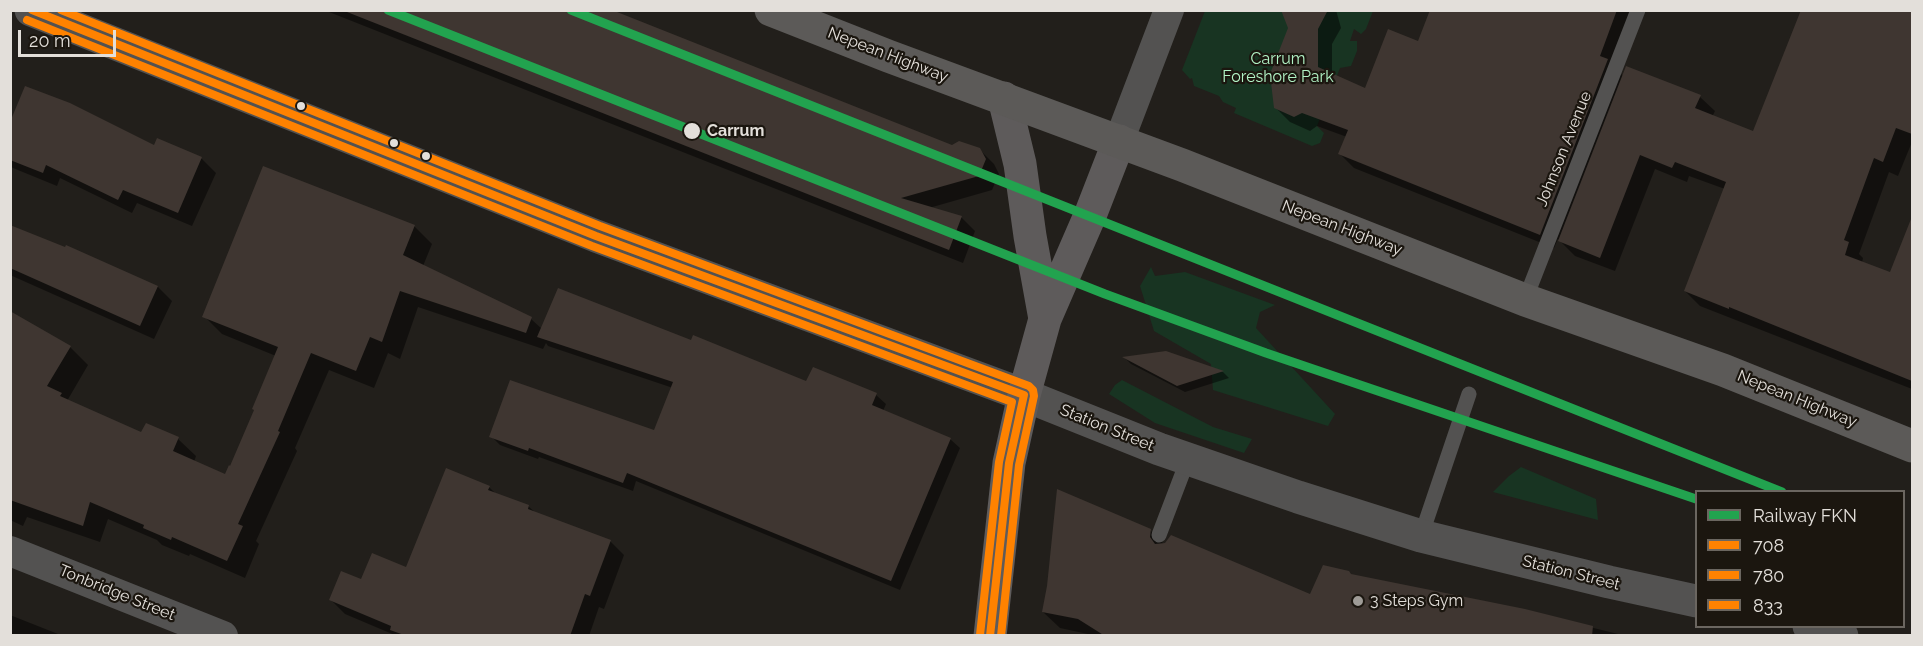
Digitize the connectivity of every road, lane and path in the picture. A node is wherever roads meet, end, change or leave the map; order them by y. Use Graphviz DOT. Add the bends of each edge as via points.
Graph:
graph roads {
  1 [pos="31,10"];
  2 [pos="771,10"];
  3 [pos="1169,10"];
  4 [pos="1638,10"];
  5 [pos="1004,98"];
  6 [pos="1119,141"];
  7 [pos="1525,300"];
  8 [pos="1045,319"];
  9 [pos="1469,394"];
  10 [pos="1024,395"];
  11 [pos="1912,446"];
  12 [pos="1188,459"];
  13 [pos="1158,535"];
  14 [pos="1421,536"];
  15 [pos="10,551"];
  16 [pos="1695,601"];
  17 [pos="1813,628"];
  18 [pos="223,636"];
  19 [pos="990,636"];
  20 [pos="1842,636"];
  1 -- 10 [label="street, Station Street" via="596,236"];
  2 -- 5 [label="highway, Nepean Highway"];
  3 -- 6 [label="street"];
  4 -- 7 [label="lane, Johnson Avenue"];
  5 -- 6 [label="highway, Nepean Highway"];
  5 -- 8 [label="main road" via="1020,164"];
  6 -- 7 [label="highway, Nepean Highway"];
  6 -- 8 [label="main road"];
  7 -- 11 [label="highway, Nepean Highway" via="1723,370"];
  8 -- 10 [label="main road"];
  9 -- 14 [label="lane"];
  10 -- 12 [label="street, Station Street"];
  10 -- 19 [label="main road" via="1009,464"];
  12 -- 13 [label="lane"];
  12 -- 14 [label="street, Station Street"];
  14 -- 16 [label="street, Station Street"];
  15 -- 18 [label="street, Tonbridge Street"];
  17 -- 20 [label="street"];
}
